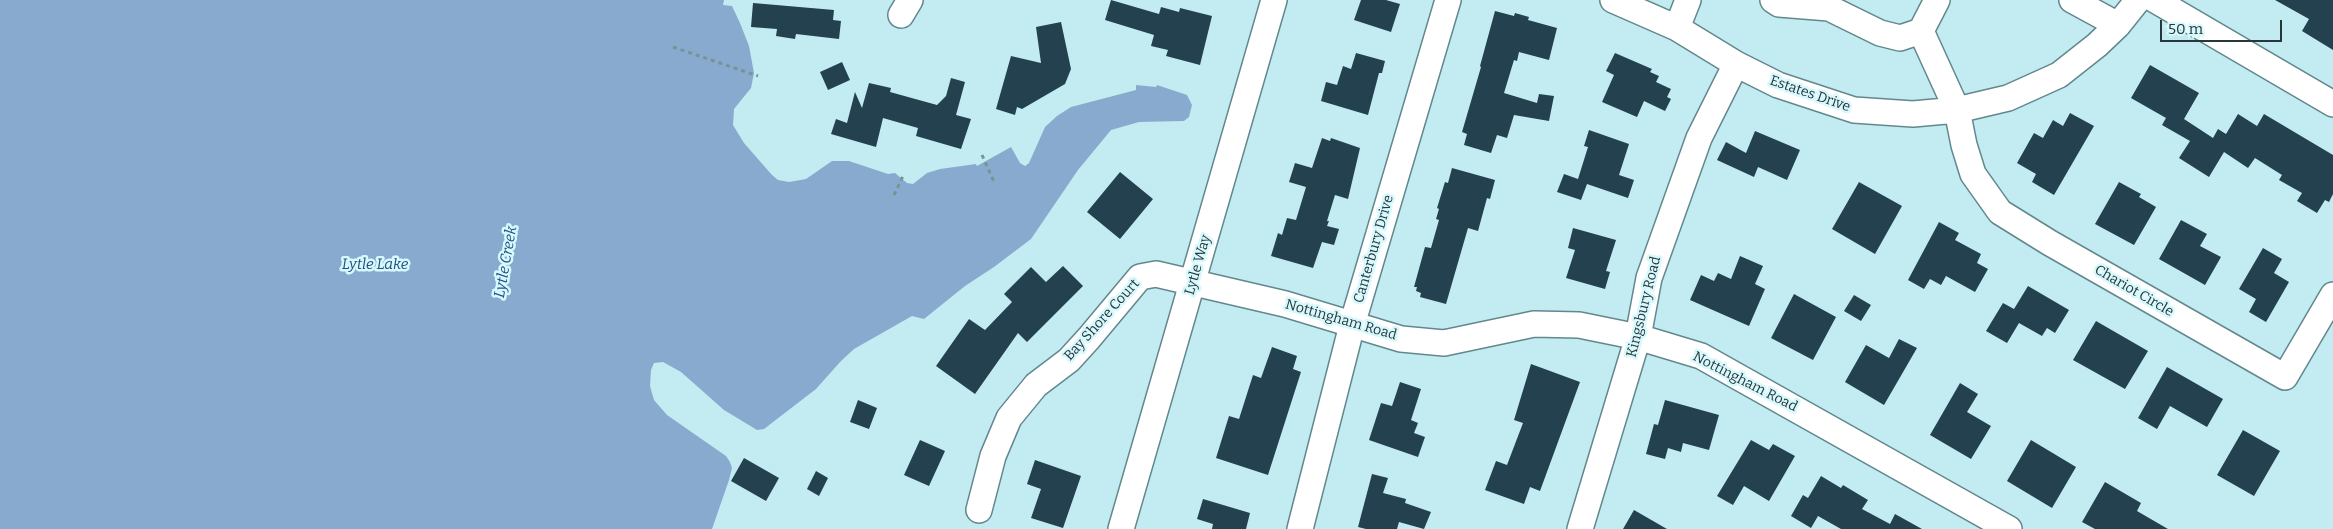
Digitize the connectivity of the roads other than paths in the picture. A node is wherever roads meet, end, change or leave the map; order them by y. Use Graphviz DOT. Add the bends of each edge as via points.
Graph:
graph roads {
  1 [pos="1274,0"];
  2 [pos="1448,0"];
  3 [pos="1688,0"];
  4 [pos="1773,0"];
  5 [pos="1937,0"];
  6 [pos="2072,0"];
  7 [pos="2138,0"];
  8 [pos="2155,0"];
  9 [pos="1622,1"];
  10 [pos="2118,25"];
  11 [pos="1677,28"];
  12 [pos="1911,34"];
  13 [pos="1736,64"];
  14 [pos="2333,104"];
  15 [pos="1957,110"];
  16 [pos="1193,282"];
  17 [pos="2333,295"];
  18 [pos="1352,325"];
  19 [pos="1638,337"];
  20 [pos="978,510"];
  21 [pos="1121,529"];
  22 [pos="1300,529"];
  23 [pos="1580,529"];
  24 [pos="2008,529"];
  1 -- 16 [label="street, Lytle Way"];
  2 -- 18 [label="street, Canterbury Drive"];
  3 -- 11 [label="street"];
  4 -- 12 [label="street" via="1779,4 1829,8 1880,33"];
  5 -- 12 [label="street"];
  6 -- 10 [label="street"];
  7 -- 10 [label="street, Estates Drive"];
  8 -- 14 [label="street"];
  9 -- 11 [label="street, Estates Drive"];
  10 -- 15 [label="street, Estates Drive" via="2059,74 2008,98"];
  11 -- 13 [label="street, Estates Drive"];
  12 -- 15 [label="street" via="1933,57"];
  13 -- 15 [label="street, Estates Drive" via="1778,85 1854,110 1913,114"];
  13 -- 19 [label="street, Kingsbury Road" via="1699,138 1680,190 1649,278"];
  15 -- 17 [label="street, Chariot Circle" via="1973,174 2000,212 2285,377"];
  16 -- 18 [label="street, Nottingham Road" via="1285,304"];
  16 -- 20 [label="street, Bay Shore Court" via="1156,274 1140,277 1074,354 1036,385 1009,418 993,456"];
  16 -- 21 [label="street, Lytle Way"];
  18 -- 19 [label="street, Nottingham Road" via="1401,339 1444,343 1534,324 1579,325"];
  18 -- 22 [label="street, Canterbury Drive"];
  19 -- 23 [label="street, Kingsbury Road"];
  19 -- 24 [label="street, Nottingham Road" via="1702,356"];
}
